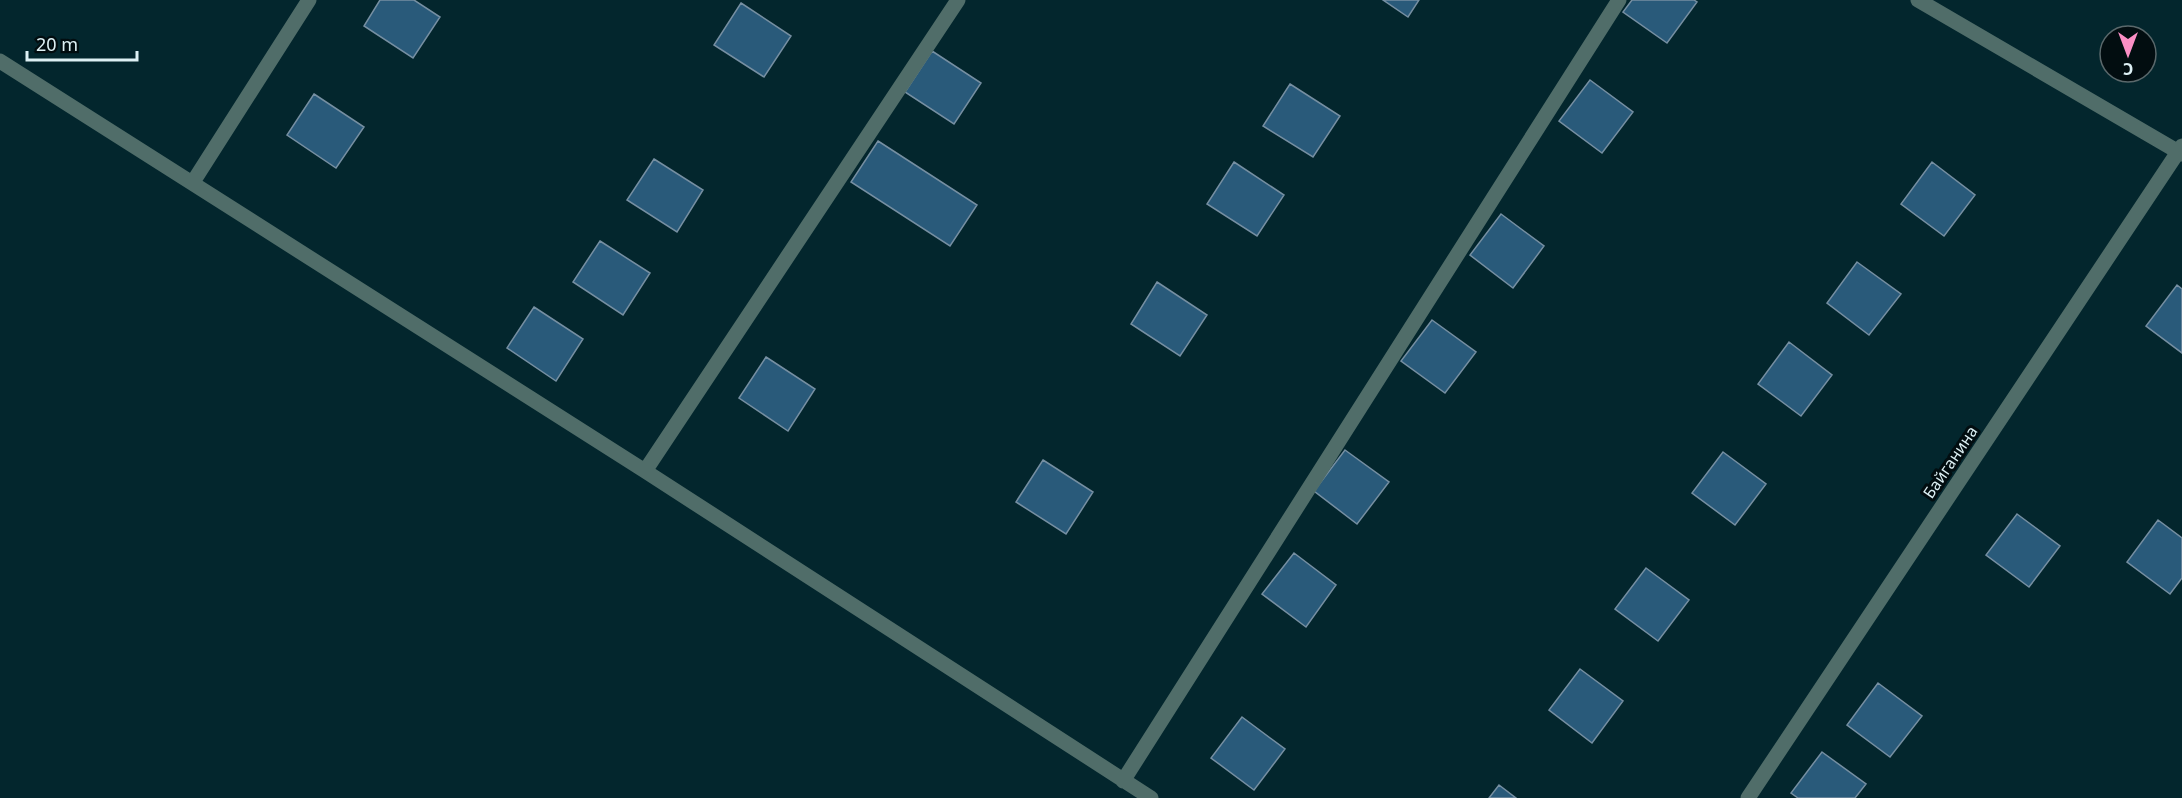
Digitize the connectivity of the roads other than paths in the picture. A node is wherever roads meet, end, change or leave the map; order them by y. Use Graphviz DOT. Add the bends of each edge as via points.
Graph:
graph roads {
  1 [pos="309,0"];
  2 [pos="958,0"];
  3 [pos="1619,0"];
  4 [pos="1918,0"];
  5 [pos="0,61"];
  6 [pos="2181,151"];
  7 [pos="194,183"];
  8 [pos="645,471"];
  9 [pos="1123,781"];
  10 [pos="1151,798"];
  11 [pos="1748,798"];
  1 -- 7 [label="street"];
  2 -- 8 [label="street"];
  3 -- 9 [label="street"];
  4 -- 6 [label="street"];
  5 -- 7 [label="street"];
  6 -- 11 [label="street, Байганина"];
  7 -- 8 [label="street"];
  8 -- 9 [label="street"];
  9 -- 10 [label="street"];
}
